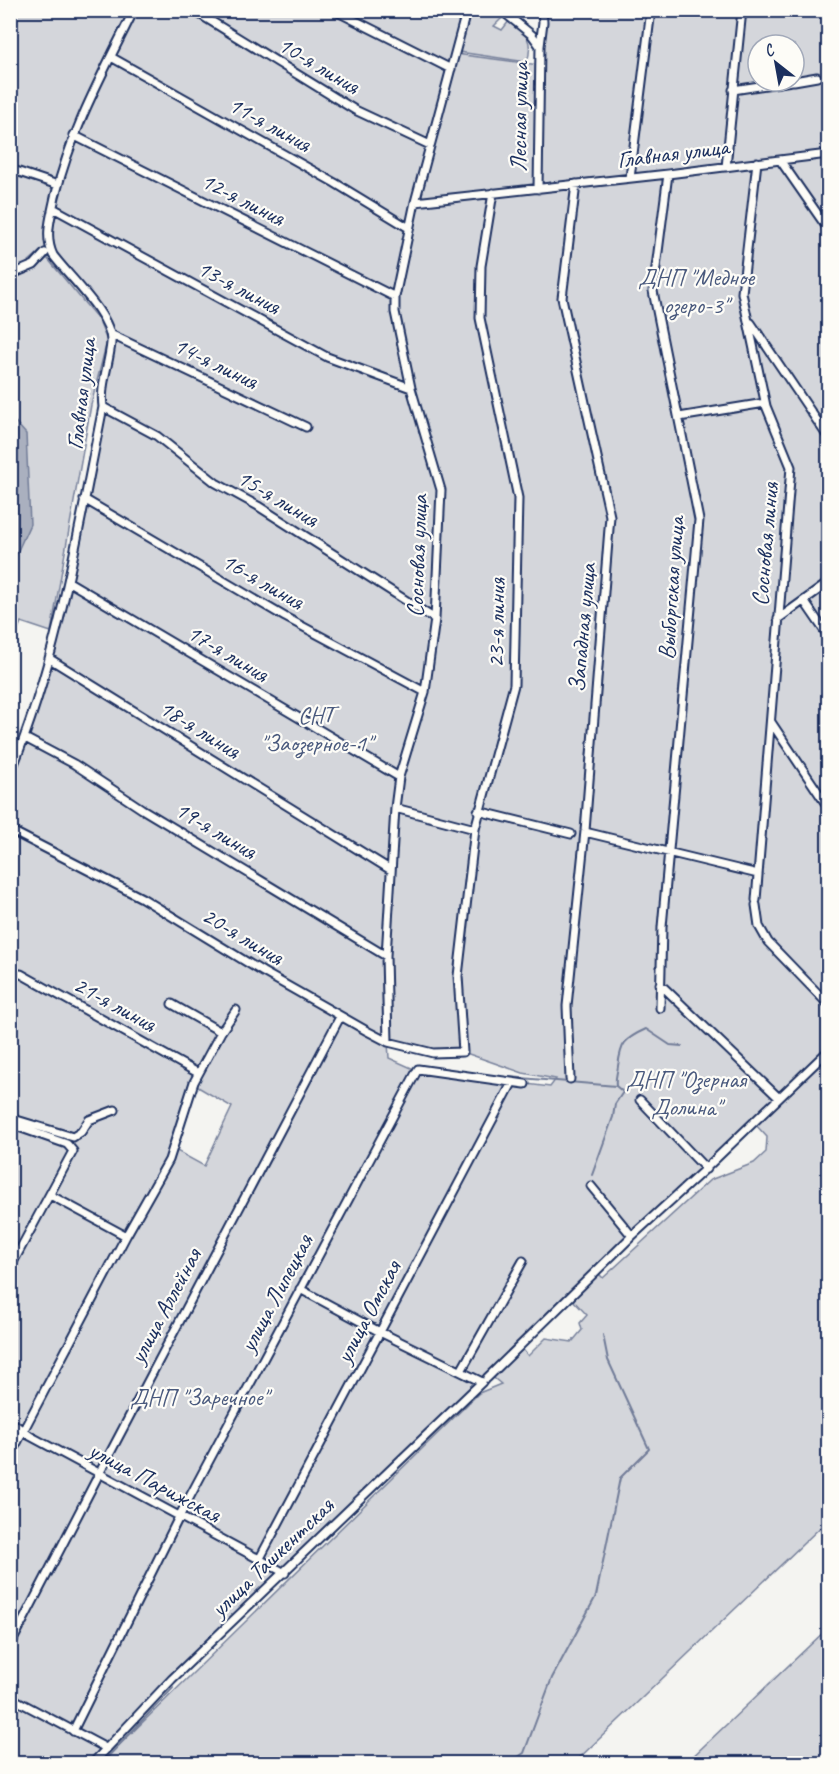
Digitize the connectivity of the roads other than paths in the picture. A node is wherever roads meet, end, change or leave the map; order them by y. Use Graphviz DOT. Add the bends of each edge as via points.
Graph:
graph roads {
  1 [pos="134,10"];
  2 [pos="193,10"];
  3 [pos="334,10"];
  4 [pos="468,10"];
  5 [pos="501,10"];
  6 [pos="542,10"];
  7 [pos="651,10"];
  8 [pos="742,10"];
  9 [pos="540,46"];
  10 [pos="111,57"];
  11 [pos="451,69"];
  12 [pos="817,77"];
  13 [pos="806,79"];
  14 [pos="746,88"];
  15 [pos="733,90"];
  16 [pos="73,135"];
  17 [pos="430,145"];
  18 [pos="828,154"];
  19 [pos="780,160"];
  20 [pos="757,162"];
  21 [pos="726,166"];
  22 [pos="10,169"];
  23 [pos="668,174"];
  24 [pos="630,178"];
  25 [pos="576,184"];
  26 [pos="58,186"];
  27 [pos="538,189"];
  28 [pos="493,193"];
  29 [pos="416,202"];
  30 [pos="53,208"];
  31 [pos="409,228"];
  32 [pos="828,229"];
  33 [pos="45,253"];
  34 [pos="10,275"];
  35 [pos="395,297"];
  36 [pos="748,320"];
  37 [pos="110,334"];
  38 [pos="411,388"];
  39 [pos="765,403"];
  40 [pos="103,407"];
  41 [pos="679,417"];
  42 [pos="306,427"];
  43 [pos="828,437"];
  44 [pos="84,499"];
  45 [pos="69,582"];
  46 [pos="828,582"];
  47 [pos="804,601"];
  48 [pos="435,619"];
  49 [pos="778,619"];
  50 [pos="828,636"];
  51 [pos="50,659"];
  52 [pos="426,692"];
  53 [pos="771,722"];
  54 [pos="25,738"];
  55 [pos="10,774"];
  56 [pos="399,777"];
  57 [pos="828,807"];
  58 [pos="395,808"];
  59 [pos="478,812"];
  60 [pos="475,829"];
  61 [pos="10,830"];
  62 [pos="585,832"];
  63 [pos="571,834"];
  64 [pos="669,854"];
  65 [pos="391,870"];
  66 [pos="758,874"];
  67 [pos="386,956"];
  68 [pos="10,974"];
  69 [pos="660,984"];
  70 [pos="172,1004"];
  71 [pos="828,1004"];
  72 [pos="660,1008"];
  73 [pos="236,1010"];
  74 [pos="340,1017"];
  75 [pos="221,1032"];
  76 [pos="388,1042"];
  77 [pos="828,1051"];
  78 [pos="463,1053"];
  79 [pos="198,1073"];
  80 [pos="570,1079"];
  81 [pos="512,1083"];
  82 [pos="525,1084"];
  83 [pos="779,1098"];
  84 [pos="640,1100"];
  85 [pos="115,1110"];
  86 [pos="10,1118"];
  87 [pos="10,1124"];
  88 [pos="706,1169"];
  89 [pos="591,1186"];
  90 [pos="50,1195"];
  91 [pos="126,1236"];
  92 [pos="632,1236"];
  93 [pos="523,1261"];
  94 [pos="10,1268"];
  95 [pos="300,1289"];
  96 [pos="380,1332"];
  97 [pos="460,1371"];
  98 [pos="484,1380"];
  99 [pos="10,1421"];
  100 [pos="24,1431"];
  101 [pos="10,1456"];
  102 [pos="99,1473"];
  103 [pos="179,1517"];
  104 [pos="259,1560"];
  105 [pos="285,1573"];
  106 [pos="10,1646"];
  107 [pos="10,1697"];
  108 [pos="74,1731"];
  109 [pos="106,1748"];
  110 [pos="92,1764"];
  1 -- 10 [label="street, Главная улица"];
  2 -- 17 [label="street, 10-я линия" via="355,110"];
  3 -- 11 [label="street"];
  4 -- 11 [label="street, Сосновая улица"];
  5 -- 9 [label="street, Лесная улица"];
  6 -- 9 [label="street, Лесная улица"];
  7 -- 24 [label="street"];
  8 -- 15 [label="street"];
  9 -- 27 [label="street, Лесная улица"];
  10 -- 16 [label="street, Главная улица"];
  10 -- 31 [label="street, 11-я линия"];
  11 -- 17 [label="street, Сосновая улица"];
  12 -- 13 [label="street"];
  14 -- 15 [label="street"];
  15 -- 21 [label="street"];
  16 -- 26 [label="street, Главная улица"];
  16 -- 35 [label="street, 12-я линия"];
  17 -- 29 [label="street, Сосновая улица"];
  18 -- 19 [label="street, Главная улица"];
  19 -- 20 [label="street, Главная улица"];
  19 -- 32 [label="street"];
  20 -- 21 [label="street, Главная улица"];
  20 -- 36 [label="street, Сосновая линия" via="742,293"];
  21 -- 23 [label="street, Главная улица"];
  22 -- 26 [label="street"];
  23 -- 24 [label="street, Главная улица"];
  23 -- 41 [label="street, Выборгская улица" via="653,291"];
  24 -- 25 [label="street, Главная улица"];
  25 -- 27 [label="street, Главная улица"];
  25 -- 62 [label="street, Западная улица" via="562,298 610,516"];
  26 -- 30 [label="street, Главная улица"];
  27 -- 28 [label="street, Главная улица"];
  28 -- 29 [label="street, Главная улица"];
  28 -- 59 [label="street, 23-я линия" via="481,266 480,318 518,498 514,686"];
  29 -- 31 [label="street, Сосновая улица"];
  30 -- 37 [label="street, Главная улица" via="49,245 61,267 104,317"];
  30 -- 38 [label="street, 13-я линия" via="327,357"];
  31 -- 35 [label="street, Сосновая улица"];
  33 -- 34 [label="street" via="34,265"];
  35 -- 38 [label="street, Сосновая улица"];
  36 -- 39 [label="street, Сосновая линия"];
  36 -- 43 [label="street"];
  37 -- 40 [label="street, Главная улица"];
  37 -- 42 [label="street, 14-я линия"];
  38 -- 48 [label="street, Сосновая улица" via="441,490"];
  39 -- 41 [label="street"];
  39 -- 49 [label="street, Сосновая линия" via="790,467"];
  40 -- 44 [label="street, Главная улица"];
  40 -- 48 [label="street, 15-я линия" via="157,436 216,483"];
  41 -- 64 [label="street, Выборгская улица" via="699,520"];
  44 -- 45 [label="street, Главная улица"];
  44 -- 52 [label="street, 16-я линия" via="285,617"];
  45 -- 51 [label="street, Главная улица"];
  45 -- 56 [label="street, 17-я линия"];
  46 -- 47 [label="street"];
  47 -- 49 [label="street"];
  47 -- 50 [label="street"];
  48 -- 52 [label="street, Сосновая улица"];
  49 -- 53 [label="street, Сосновая линия"];
  51 -- 54 [label="street, Главная улица"];
  51 -- 65 [label="street, 18-я линия"];
  52 -- 56 [label="street, Сосновая улица"];
  53 -- 57 [label="street"];
  53 -- 66 [label="street, Сосновая линия"];
  54 -- 55 [label="street, Главная улица"];
  54 -- 67 [label="street, 19-я линия" via="74,764"];
  56 -- 58 [label="street, Сосновая улица"];
  58 -- 60 [label="street"];
  58 -- 65 [label="street, Сосновая улица"];
  59 -- 60 [label="street, 23-я линия"];
  59 -- 63 [label="street"];
  60 -- 78 [label="street, 23-я линия" via="459,976"];
  61 -- 74 [label="street, 20-я линия" via="142,898"];
  62 -- 64 [label="street"];
  62 -- 80 [label="street, Западная улица" via="567,1006"];
  64 -- 66 [label="street"];
  64 -- 69 [label="street, Выборгская улица"];
  65 -- 67 [label="street, Сосновая улица"];
  66 -- 71 [label="street, Сосновая линия" via="759,926 768,942"];
  67 -- 76 [label="street, Сосновая улица"];
  68 -- 79 [label="street, 21-я линия" via="21,974"];
  69 -- 72 [label="street, Выборгская улица"];
  69 -- 83 [label="street"];
  70 -- 75 [label="street"];
  73 -- 75 [label="street"];
  74 -- 76 [label="street, 20-я линия"];
  74 -- 102 [label="street, улица Аллейная"];
  75 -- 79 [label="street"];
  76 -- 78 [label="street, 20-я линия" via="433,1053"];
  77 -- 83 [label="street, улица Ташкентская"];
  79 -- 91 [label="street" via="169,1160"];
  81 -- 82 [label="street, улица Липецкая"];
  81 -- 95 [label="street, улица Липецкая" via="418,1068"];
  81 -- 96 [label="street, улица Омская"];
  83 -- 88 [label="street, улица Ташкентская"];
  84 -- 88 [label="street"];
  85 -- 86 [label="street" via="89,1120 73,1137"];
  87 -- 90 [label="street" via="72,1148 71,1159"];
  88 -- 92 [label="street, улица Ташкентская"];
  89 -- 92 [label="street"];
  90 -- 91 [label="street"];
  90 -- 94 [label="street"];
  91 -- 100 [label="street"];
  92 -- 98 [label="street, улица Ташкентская"];
  93 -- 97 [label="street"];
  95 -- 96 [label="street"];
  95 -- 103 [label="street, улица Липецкая"];
  96 -- 97 [label="street"];
  96 -- 104 [label="street, улица Омская"];
  97 -- 98 [label="street"];
  98 -- 105 [label="street, улица Ташкентская"];
  99 -- 100 [label="street, улица Парижская"];
  100 -- 101 [label="street"];
  100 -- 102 [label="street, улица Парижская"];
  102 -- 103 [label="street, улица Парижская"];
  102 -- 106 [label="street, улица Аллейная"];
  103 -- 104 [label="street, улица Парижская"];
  103 -- 108 [label="street, улица Липецкая"];
  104 -- 105 [label="street, улица Парижская"];
  105 -- 109 [label="street, улица Ташкентская" via="172,1679"];
  107 -- 108 [label="street"];
  108 -- 109 [label="street"];
  109 -- 110 [label="street, улица Ташкентская"];
}
